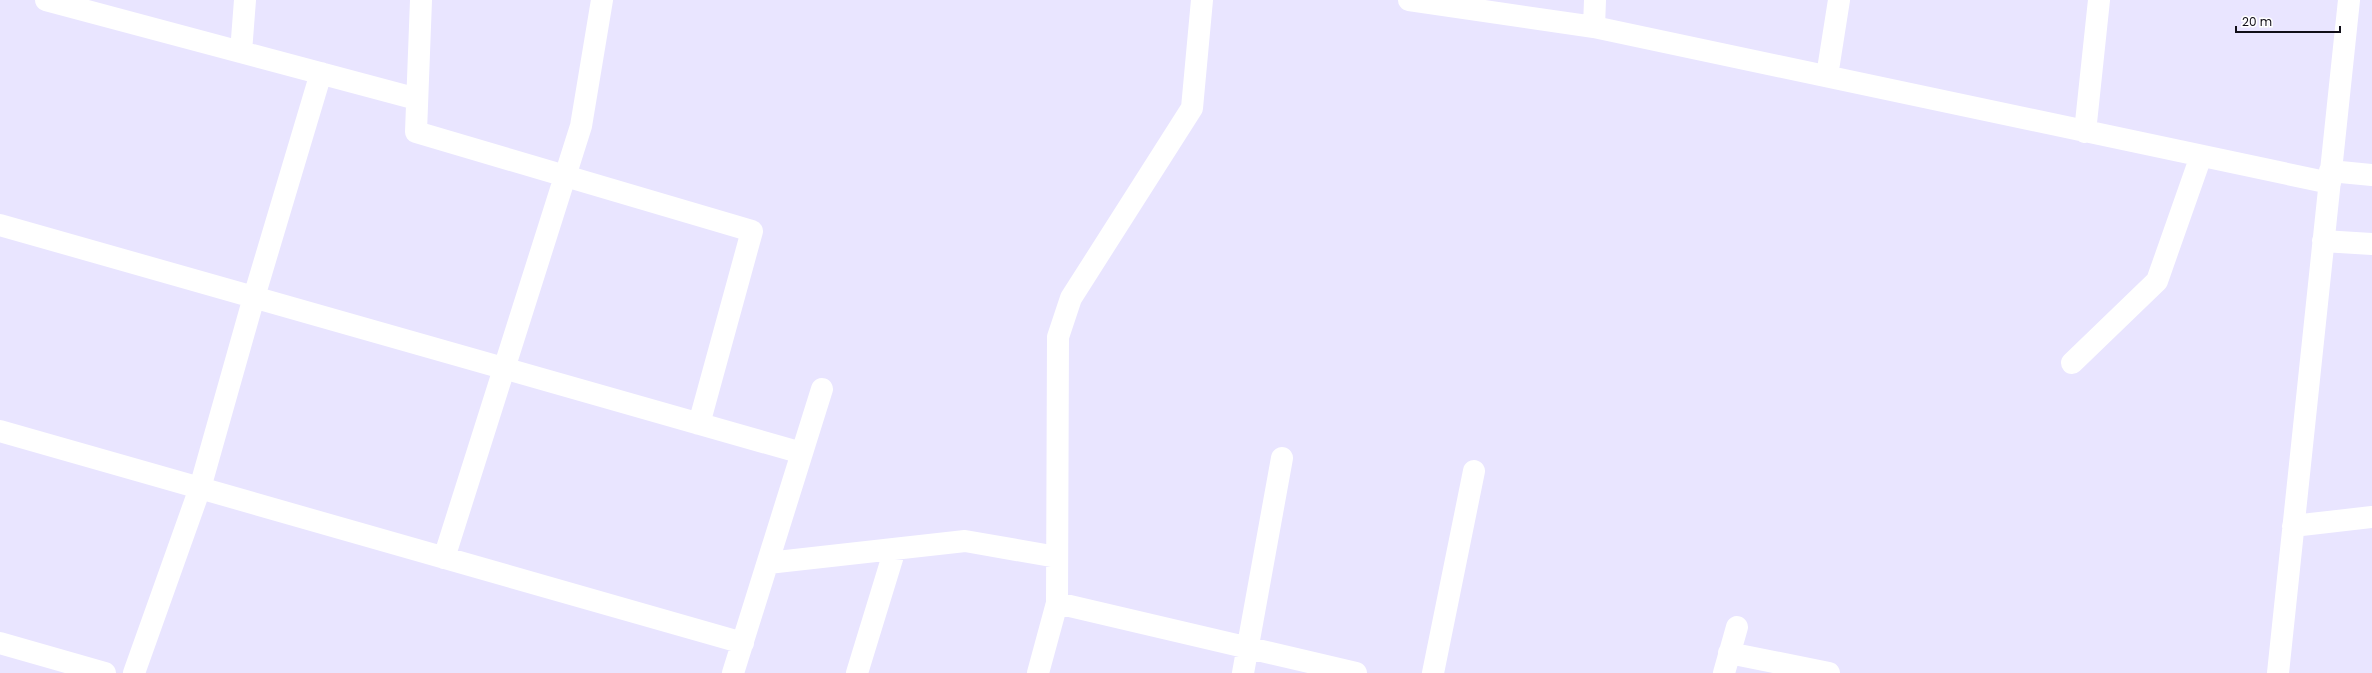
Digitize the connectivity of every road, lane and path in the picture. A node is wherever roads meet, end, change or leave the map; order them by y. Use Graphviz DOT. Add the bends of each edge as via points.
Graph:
graph roads {
  1 [pos="46,0"];
  2 [pos="245,0"];
  3 [pos="421,0"];
  4 [pos="602,0"];
  5 [pos="1202,0"];
  6 [pos="1409,0"];
  7 [pos="1595,0"];
  8 [pos="1839,0"];
  9 [pos="2099,0"];
  10 [pos="2349,0"];
  11 [pos="1594,27"];
  12 [pos="241,52"];
  13 [pos="321,73"];
  14 [pos="1827,76"];
  15 [pos="417,99"];
  16 [pos="2085,132"];
  17 [pos="2201,156"];
  18 [pos="2372,175"];
  19 [pos="566,176"];
  20 [pos="2330,177"];
  21 [pos="0,225"];
  22 [pos="2323,241"];
  23 [pos="2372,244"];
  24 [pos="254,297"];
  25 [pos="2072,363"];
  26 [pos="504,368"];
  27 [pos="822,389"];
  28 [pos="699,424"];
  29 [pos="0,431"];
  30 [pos="802,453"];
  31 [pos="1282,458"];
  32 [pos="1474,471"];
  33 [pos="200,488"];
  34 [pos="2372,517"];
  35 [pos="2293,526"];
  36 [pos="895,549"];
  37 [pos="1057,557"];
  38 [pos="444,558"];
  39 [pos="768,563"];
  40 [pos="1057,603"];
  41 [pos="1736,627"];
  42 [pos="743,642"];
  43 [pos="0,643"];
  44 [pos="1248,648"];
  45 [pos="1727,663"];
  46 [pos="105,673"];
  47 [pos="134,673"];
  48 [pos="733,673"];
  49 [pos="857,673"];
  50 [pos="1038,673"];
  51 [pos="1243,673"];
  52 [pos="1356,673"];
  53 [pos="1433,673"];
  54 [pos="1829,673"];
  55 [pos="2278,673"];
  1 -- 12 [label="street"];
  2 -- 12 [label="street"];
  3 -- 15 [label="street"];
  4 -- 19 [label="street" via="581,126"];
  5 -- 37 [label="street" via="1192,108 1070,298 1058,337"];
  6 -- 11 [label="street"];
  7 -- 11 [label="street"];
  8 -- 14 [label="street"];
  9 -- 16 [label="street"];
  10 -- 20 [label="street"];
  11 -- 14 [label="street"];
  12 -- 13 [label="street"];
  13 -- 15 [label="street"];
  13 -- 24 [label="street"];
  14 -- 16 [label="street"];
  15 -- 19 [label="street" via="416,132"];
  16 -- 17 [label="street"];
  17 -- 20 [label="street"];
  17 -- 25 [label="street" via="2157,281"];
  18 -- 20 [label="street"];
  19 -- 26 [label="street"];
  19 -- 28 [label="street" via="752,231"];
  20 -- 22 [label="street"];
  21 -- 24 [label="street"];
  22 -- 23 [label="street"];
  22 -- 35 [label="street"];
  24 -- 26 [label="street"];
  24 -- 33 [label="street"];
  26 -- 28 [label="street"];
  26 -- 38 [label="street"];
  27 -- 30 [label="street"];
  28 -- 30 [label="street"];
  29 -- 33 [label="street"];
  30 -- 39 [label="street"];
  31 -- 44 [label="street"];
  32 -- 53 [label="street"];
  33 -- 38 [label="street"];
  33 -- 47 [label="street"];
  34 -- 35 [label="street"];
  35 -- 55 [label="street"];
  36 -- 37 [label="street" via="965,541"];
  36 -- 39 [label="street"];
  36 -- 49 [label="street"];
  37 -- 40 [label="street"];
  38 -- 42 [label="street"];
  39 -- 42 [label="street"];
  40 -- 44 [label="street"];
  40 -- 50 [label="street"];
  41 -- 45 [label="street"];
  42 -- 48 [label="street"];
  43 -- 46 [label="street"];
  44 -- 51 [label="street"];
  44 -- 52 [label="street"];
  45 -- 54 [label="street"];
}
